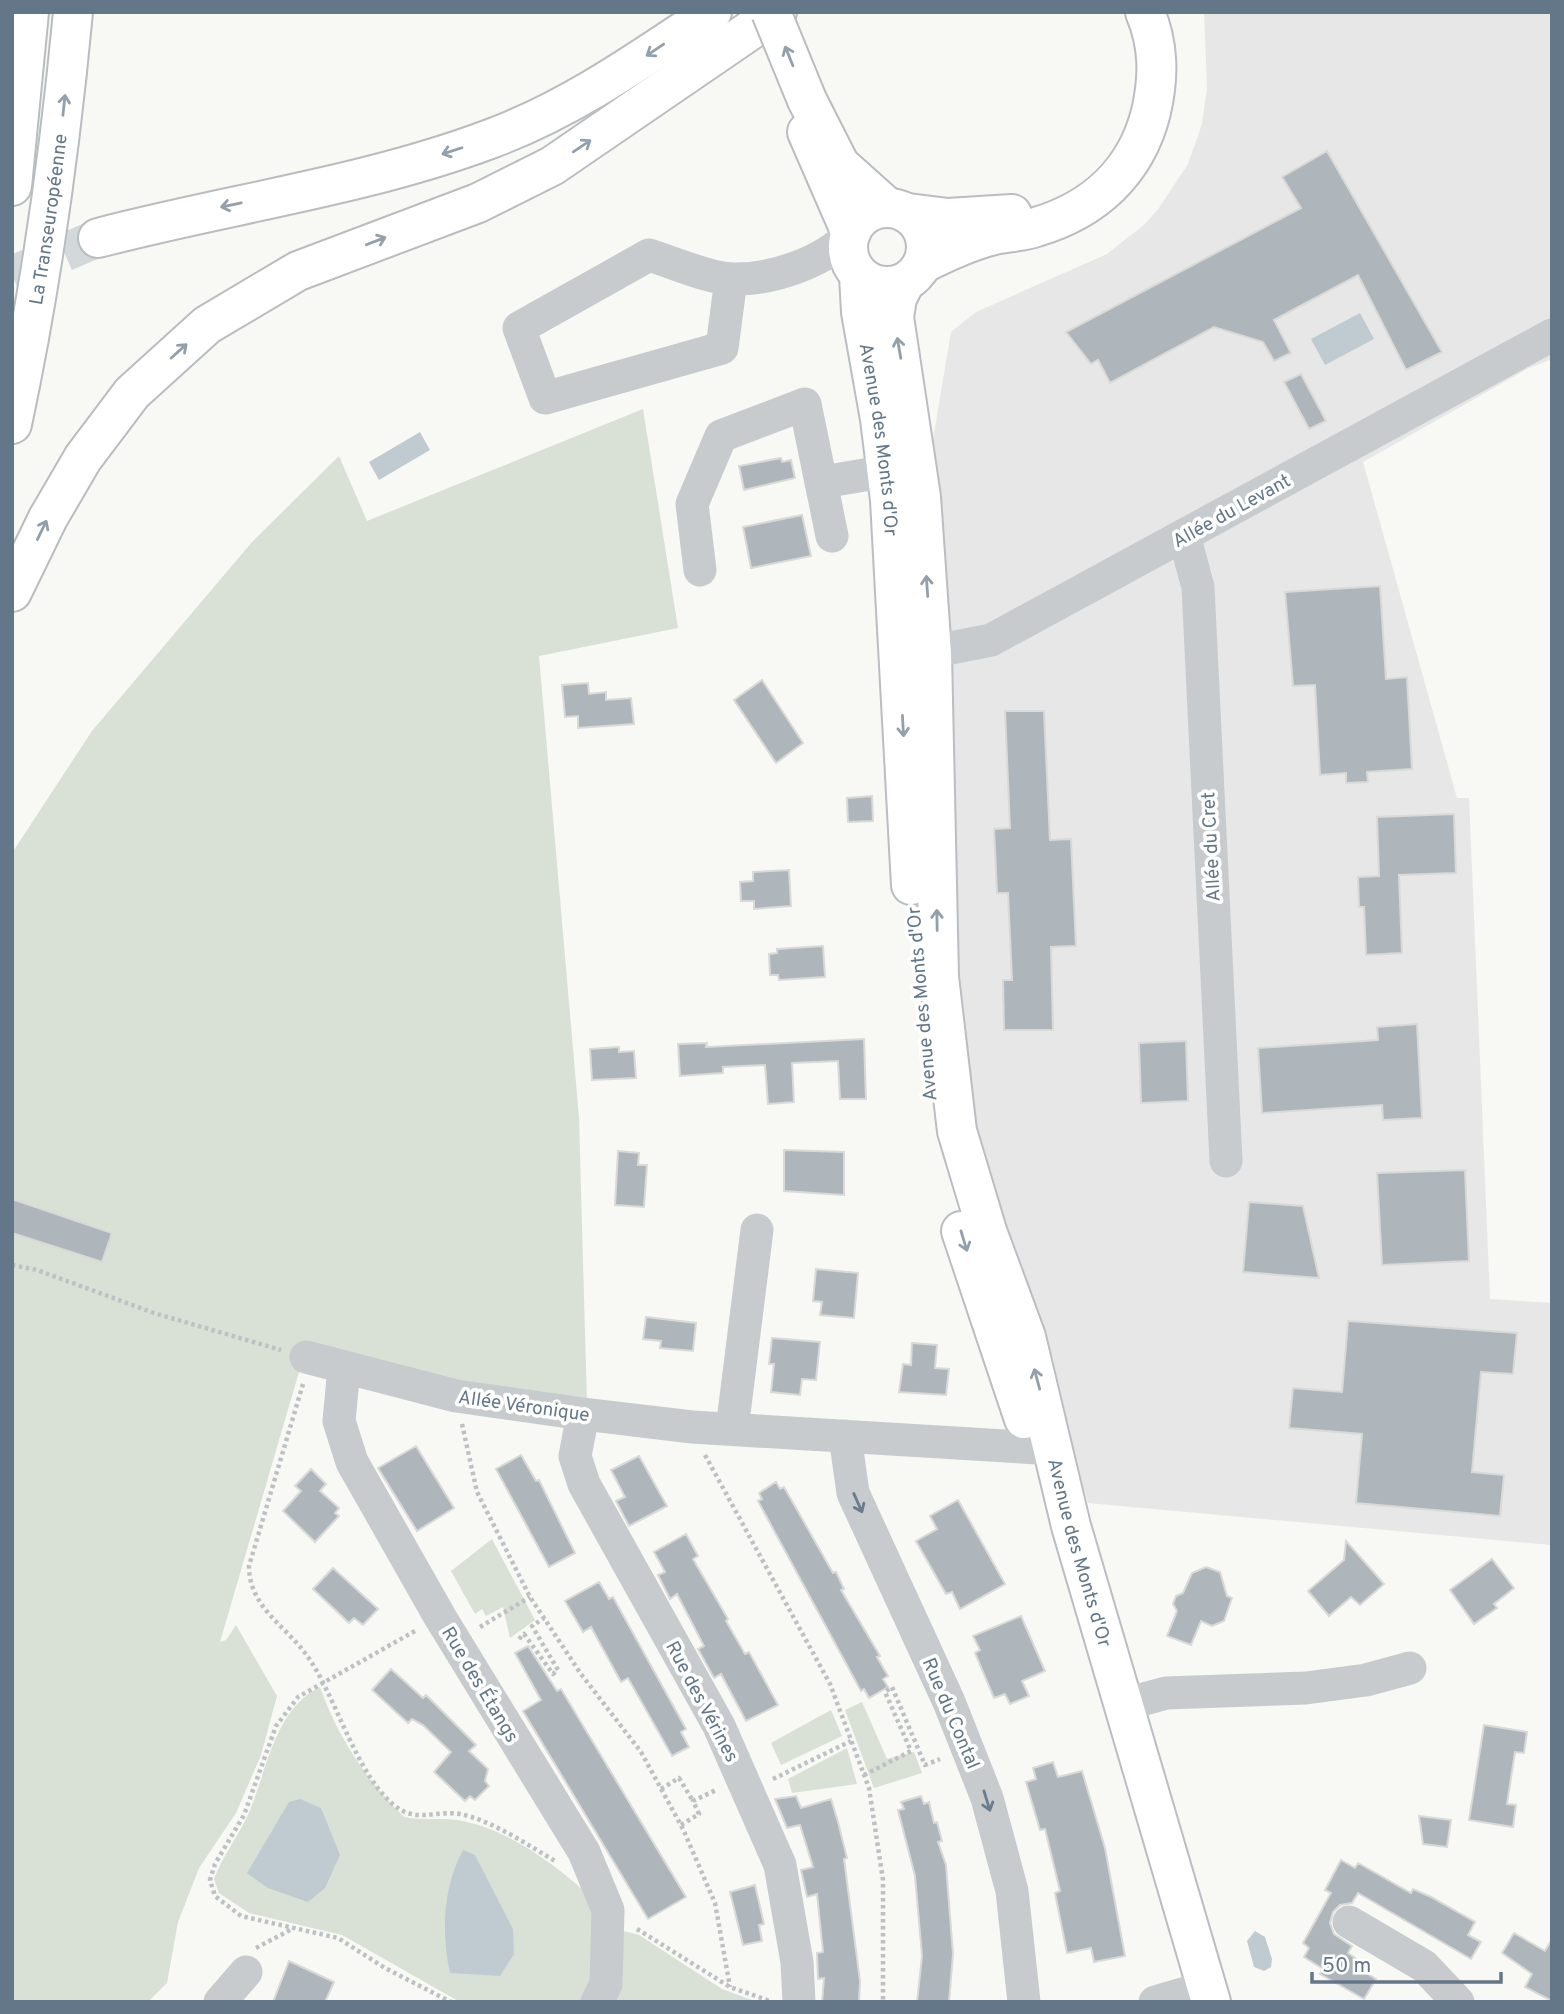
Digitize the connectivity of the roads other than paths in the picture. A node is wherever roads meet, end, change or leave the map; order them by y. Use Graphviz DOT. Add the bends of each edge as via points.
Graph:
graph roads {
  1 [pos="29,12"];
  2 [pos="73,12"];
  3 [pos="712,12"];
  4 [pos="771,12"];
  5 [pos="777,12"];
  6 [pos="1124,12"];
  7 [pos="1145,12"];
  8 [pos="800,102"];
  9 [pos="12,186"];
  10 [pos="898,211"];
  11 [pos="97,238"];
  12 [pos="845,258"];
  13 [pos="914,273"];
  14 [pos="731,279"];
  15 [pos="1552,335"];
  16 [pos="12,424"];
  17 [pos="902,469"];
  18 [pos="823,482"];
  19 [pos="1184,535"];
  20 [pos="832,536"];
  21 [pos="700,570"];
  22 [pos="12,592"];
  23 [pos="916,656"];
  24 [pos="1226,1161"];
  25 [pos="757,1230"];
  26 [pos="308,1358"];
  27 [pos="344,1368"];
  28 [pos="583,1414"];
  29 [pos="732,1429"];
  30 [pos="845,1436"];
  31 [pos="1043,1448"];
  32 [pos="1410,1668"];
  33 [pos="1126,1704"];
  34 [pos="1349,1922"];
  35 [pos="246,1972"];
  36 [pos="1209,1994"];
  37 [pos="220,2002"];
  38 [pos="597,2002"];
  39 [pos="799,2002"];
  40 [pos="1024,2002"];
  41 [pos="1155,2002"];
  42 [pos="1458,2002"];
  1 -- 9 [label="main road, La Transeuropéenne"];
  16 -- 2 [label="main road, La Transeuropéenne, one-way" via="34,318"];
  3 -- 11 [label="main road, one-way" via="597,89 492,139 398,169"];
  8 -- 4 [label="main road, one-way, bridge"];
  22 -- 5 [label="main road, one-way" via="83,458 132,393 207,325 298,271 478,202 552,166"];
  6 -- 10 [label="main road" via="1134,41 1137,86 1131,119 1093,177 1066,196 1004,215 948,218"];
  7 -- 13 [label="main road" via="1157,60 1157,86 1135,156 1117,179 1096,200 1068,216 971,242"];
  8 -- 10 [label="main road" via="840,165"];
  8 -- 12 [label="main road"];
  10 -- 12 [label="main road" via="869,212"];
  10 -- 13 [label="main road" via="923,229 927,241"];
  12 -- 13 [label="main road" via="880,287"];
  12 -- 14 [label="street"];
  12 -- 17 [label="main road, Avenue des Monts d'Or"];
  17 -- 13 [label="main road, Avenue des Monts d'Or, one-way" via="894,317 897,298"];
  14 -- 14 [label="street" via="649,255 519,328 545,398 722,348"];
  15 -- 19 [label="street, Allée du Levant"];
  17 -- 18 [label="street"];
  17 -- 23 [label="main road, Avenue des Monts d'Or"];
  18 -- 20 [label="street"];
  18 -- 21 [label="street" via="805,404 721,436 692,504"];
  19 -- 23 [label="street, Allée du Levant" via="991,640"];
  19 -- 24 [label="street, Allée du Cret" via="1198,587"];
  23 -- 31 [label="main road, Avenue des Monts d'Or" via="915,981 933,1132 964,1239"];
  25 -- 29 [label="street"];
  26 -- 27 [label="street, Allée Véronique"];
  27 -- 28 [label="street, Allée Véronique" via="456,1396"];
  27 -- 38 [label="street, Rue des Étangs" via="339,1421 352,1462 584,1852 608,1910 606,1984"];
  28 -- 29 [label="street, Allée Véronique"];
  28 -- 39 [label="street, Rue des Vérines" via="575,1456 584,1484 719,1726 780,1865"];
  29 -- 30 [label="street, Allée Véronique"];
  30 -- 31 [label="street, Allée Véronique"];
  30 -- 40 [label="street, Rue du Contal, one-way" via="853,1493 949,1702 987,1798 1012,1891"];
  31 -- 33 [label="main road, Avenue des Monts d'Or" via="1060,1545"];
  32 -- 33 [label="street" via="1306,1688 1166,1693"];
  33 -- 36 [label="main road, Avenue des Monts d'Or"];
  34 -- 42 [label="street" via="1424,1966"];
  35 -- 37 [label="street"];
  36 -- 41 [label="street"];
}
